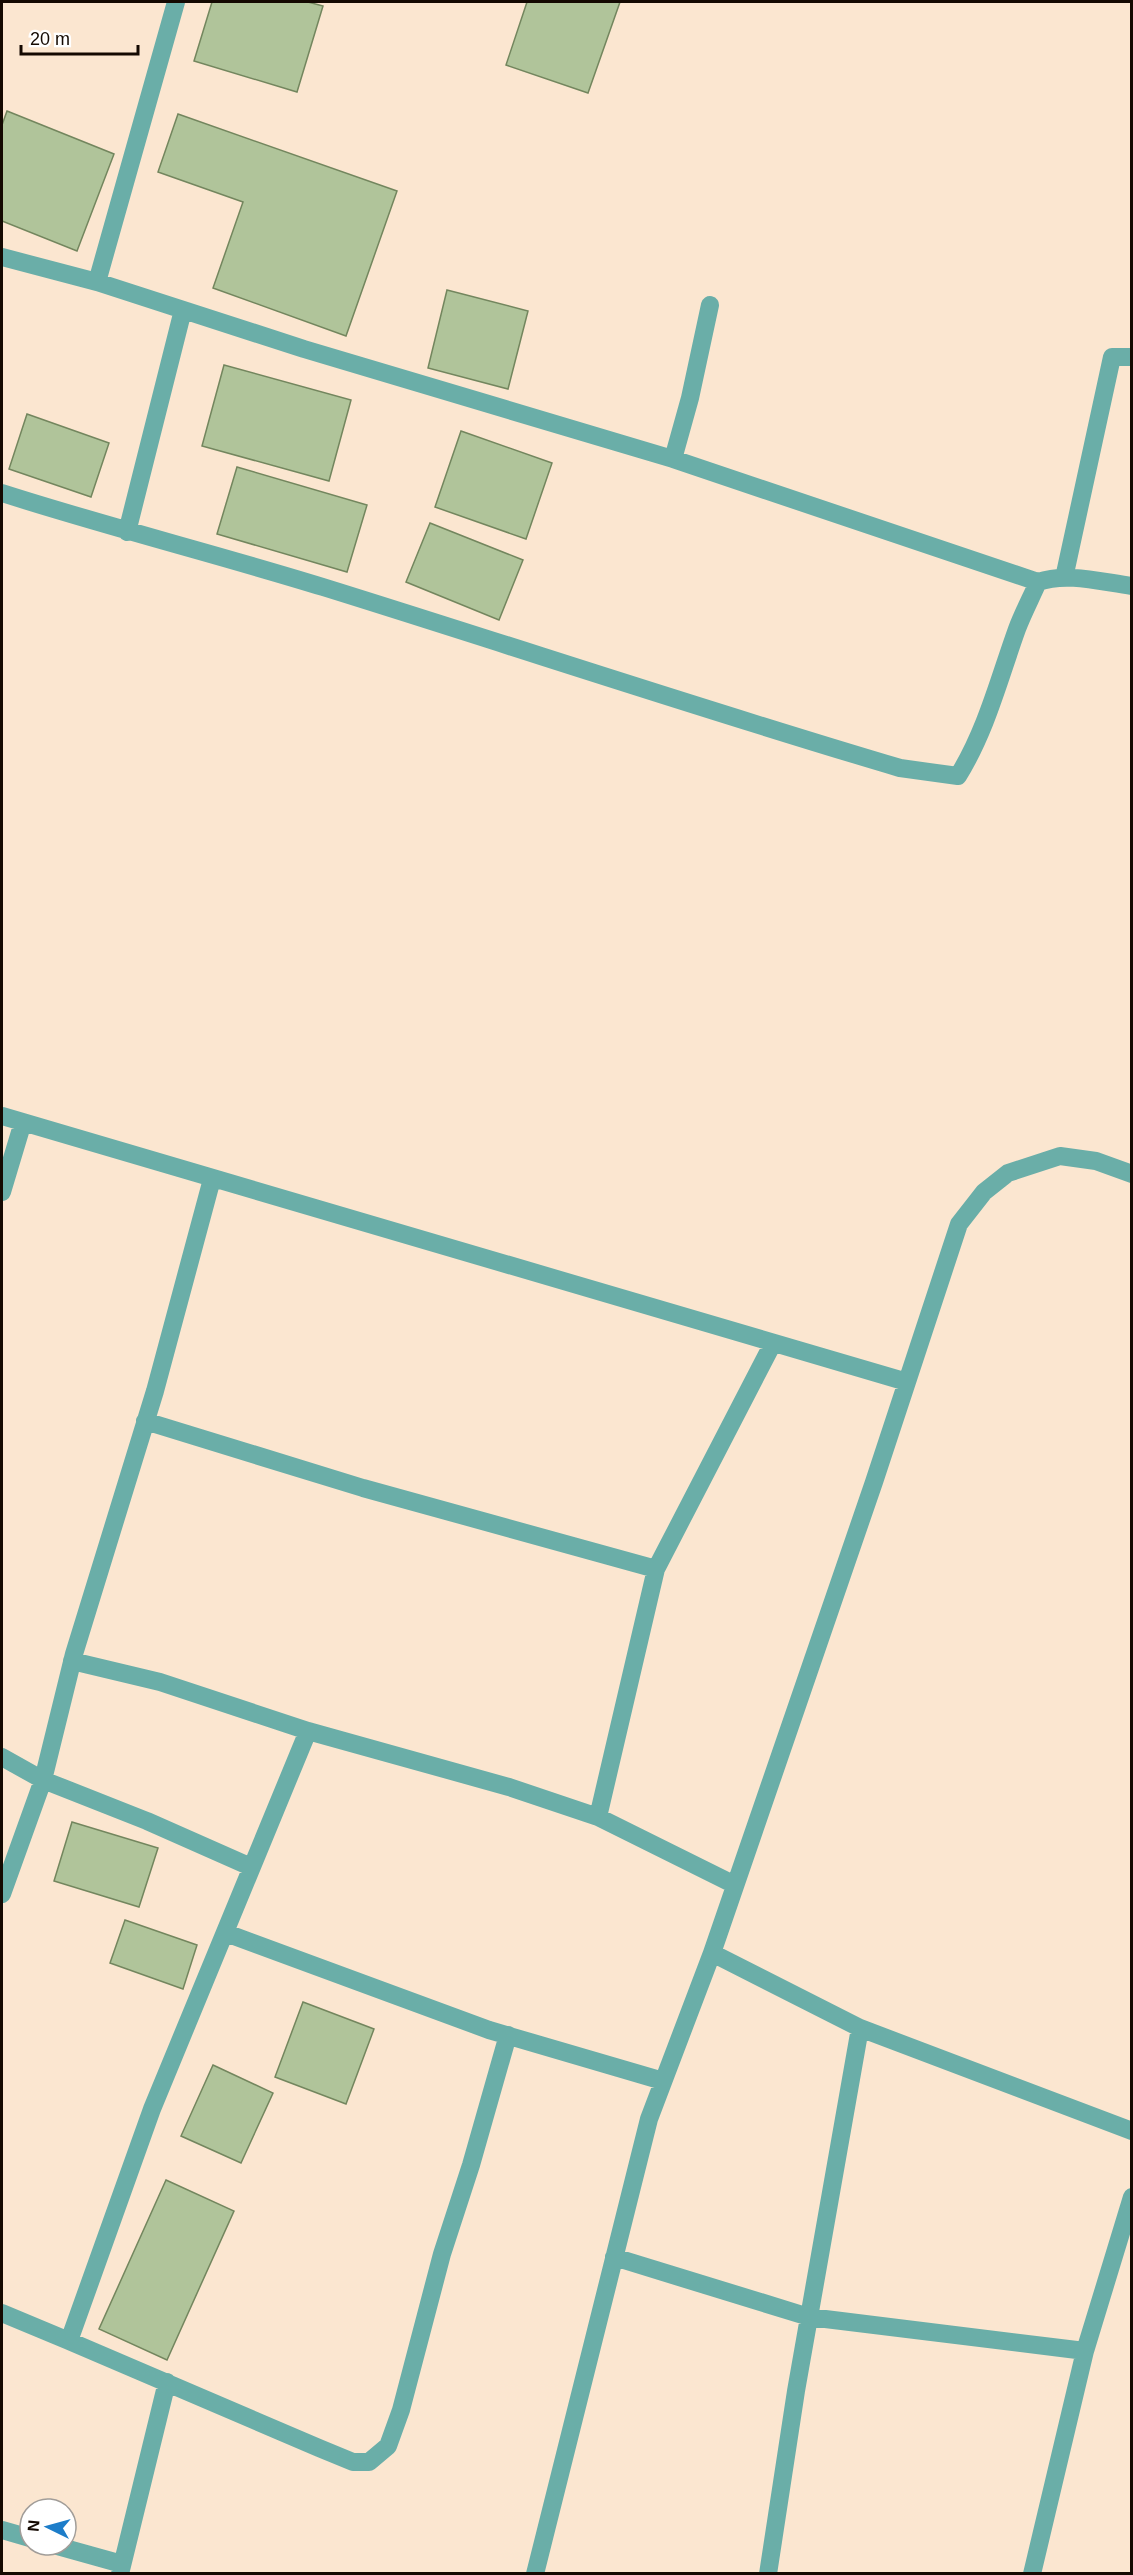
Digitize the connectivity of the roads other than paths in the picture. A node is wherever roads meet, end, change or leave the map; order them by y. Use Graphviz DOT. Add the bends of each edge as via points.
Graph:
graph roads {
  1 [pos="176,2"];
  2 [pos="2,257"];
  3 [pos="97,282"];
  4 [pos="710,305"];
  5 [pos="183,310"];
  6 [pos="1131,357"];
  7 [pos="674,459"];
  8 [pos="2,493"];
  9 [pos="127,532"];
  10 [pos="1064,578"];
  11 [pos="1038,582"];
  12 [pos="1131,586"];
  13 [pos="2,1116"];
  14 [pos="23,1122"];
  15 [pos="1131,1174"];
  16 [pos="212,1179"];
  17 [pos="2,1192"];
  18 [pos="773,1343"];
  19 [pos="907,1382"];
  20 [pos="145,1421"];
  21 [pos="656,1569"];
  22 [pos="72,1661"];
  23 [pos="308,1731"];
  24 [pos="2,1757"];
  25 [pos="43,1780"];
  26 [pos="598,1817"];
  27 [pos="251,1867"];
  28 [pos="735,1885"];
  29 [pos="2,1894"];
  30 [pos="226,1932"];
  31 [pos="712,1953"];
  32 [pos="860,2028"];
  33 [pos="508,2035"];
  34 [pos="663,2081"];
  35 [pos="1131,2131"];
  36 [pos="1131,2197"];
  37 [pos="614,2257"];
  38 [pos="2,2313"];
  39 [pos="809,2317"];
  40 [pos="69,2341"];
  41 [pos="1085,2351"];
  42 [pos="167,2382"];
  43 [pos="2,2530"];
  44 [pos="18,2535"];
  45 [pos="78,2554"];
  46 [pos="121,2569"];
  47 [pos="536,2574"];
  48 [pos="768,2574"];
  49 [pos="1032,2574"];
  1 -- 3 [label="street"];
  2 -- 3 [label="street"];
  3 -- 5 [label="street"];
  4 -- 7 [label="street"];
  5 -- 7 [label="street"];
  5 -- 9 [label="street"];
  6 -- 10 [label="street" via="1112,357"];
  7 -- 11 [label="street"];
  8 -- 9 [label="street"];
  9 -- 11 [label="street" via="321,587 889,765 958,776 988,715 1018,626"];
  10 -- 11 [label="street"];
  10 -- 12 [label="street"];
  13 -- 14 [label="street"];
  14 -- 16 [label="street"];
  14 -- 17 [label="street"];
  15 -- 19 [label="street" via="1096,1161 1060,1156 1008,1173 984,1192 959,1224"];
  16 -- 18 [label="street"];
  16 -- 20 [label="street"];
  18 -- 19 [label="street"];
  18 -- 21 [label="street"];
  19 -- 28 [label="street"];
  20 -- 21 [label="street" via="374,1491"];
  20 -- 22 [label="street"];
  21 -- 26 [label="street"];
  22 -- 23 [label="street" via="160,1682"];
  22 -- 25 [label="street"];
  23 -- 26 [label="street" via="509,1787"];
  23 -- 27 [label="street"];
  24 -- 25 [label="street"];
  25 -- 27 [label="street"];
  25 -- 29 [label="street"];
  26 -- 28 [label="street"];
  27 -- 30 [label="street"];
  28 -- 31 [label="street"];
  30 -- 33 [label="street"];
  30 -- 40 [label="street" via="152,2109"];
  31 -- 32 [label="street"];
  31 -- 34 [label="street"];
  32 -- 35 [label="street"];
  32 -- 39 [label="street"];
  33 -- 34 [label="street"];
  33 -- 42 [label="street" via="388,2446 369,2462 353,2462"];
  34 -- 37 [label="street" via="649,2119"];
  36 -- 41 [label="street"];
  37 -- 39 [label="street"];
  37 -- 47 [label="street"];
  38 -- 40 [label="street"];
  39 -- 41 [label="street"];
  39 -- 48 [label="street"];
  40 -- 42 [label="street"];
  41 -- 49 [label="street"];
  42 -- 46 [label="street"];
  43 -- 44 [label="street"];
  45 -- 46 [label="street"];
}
